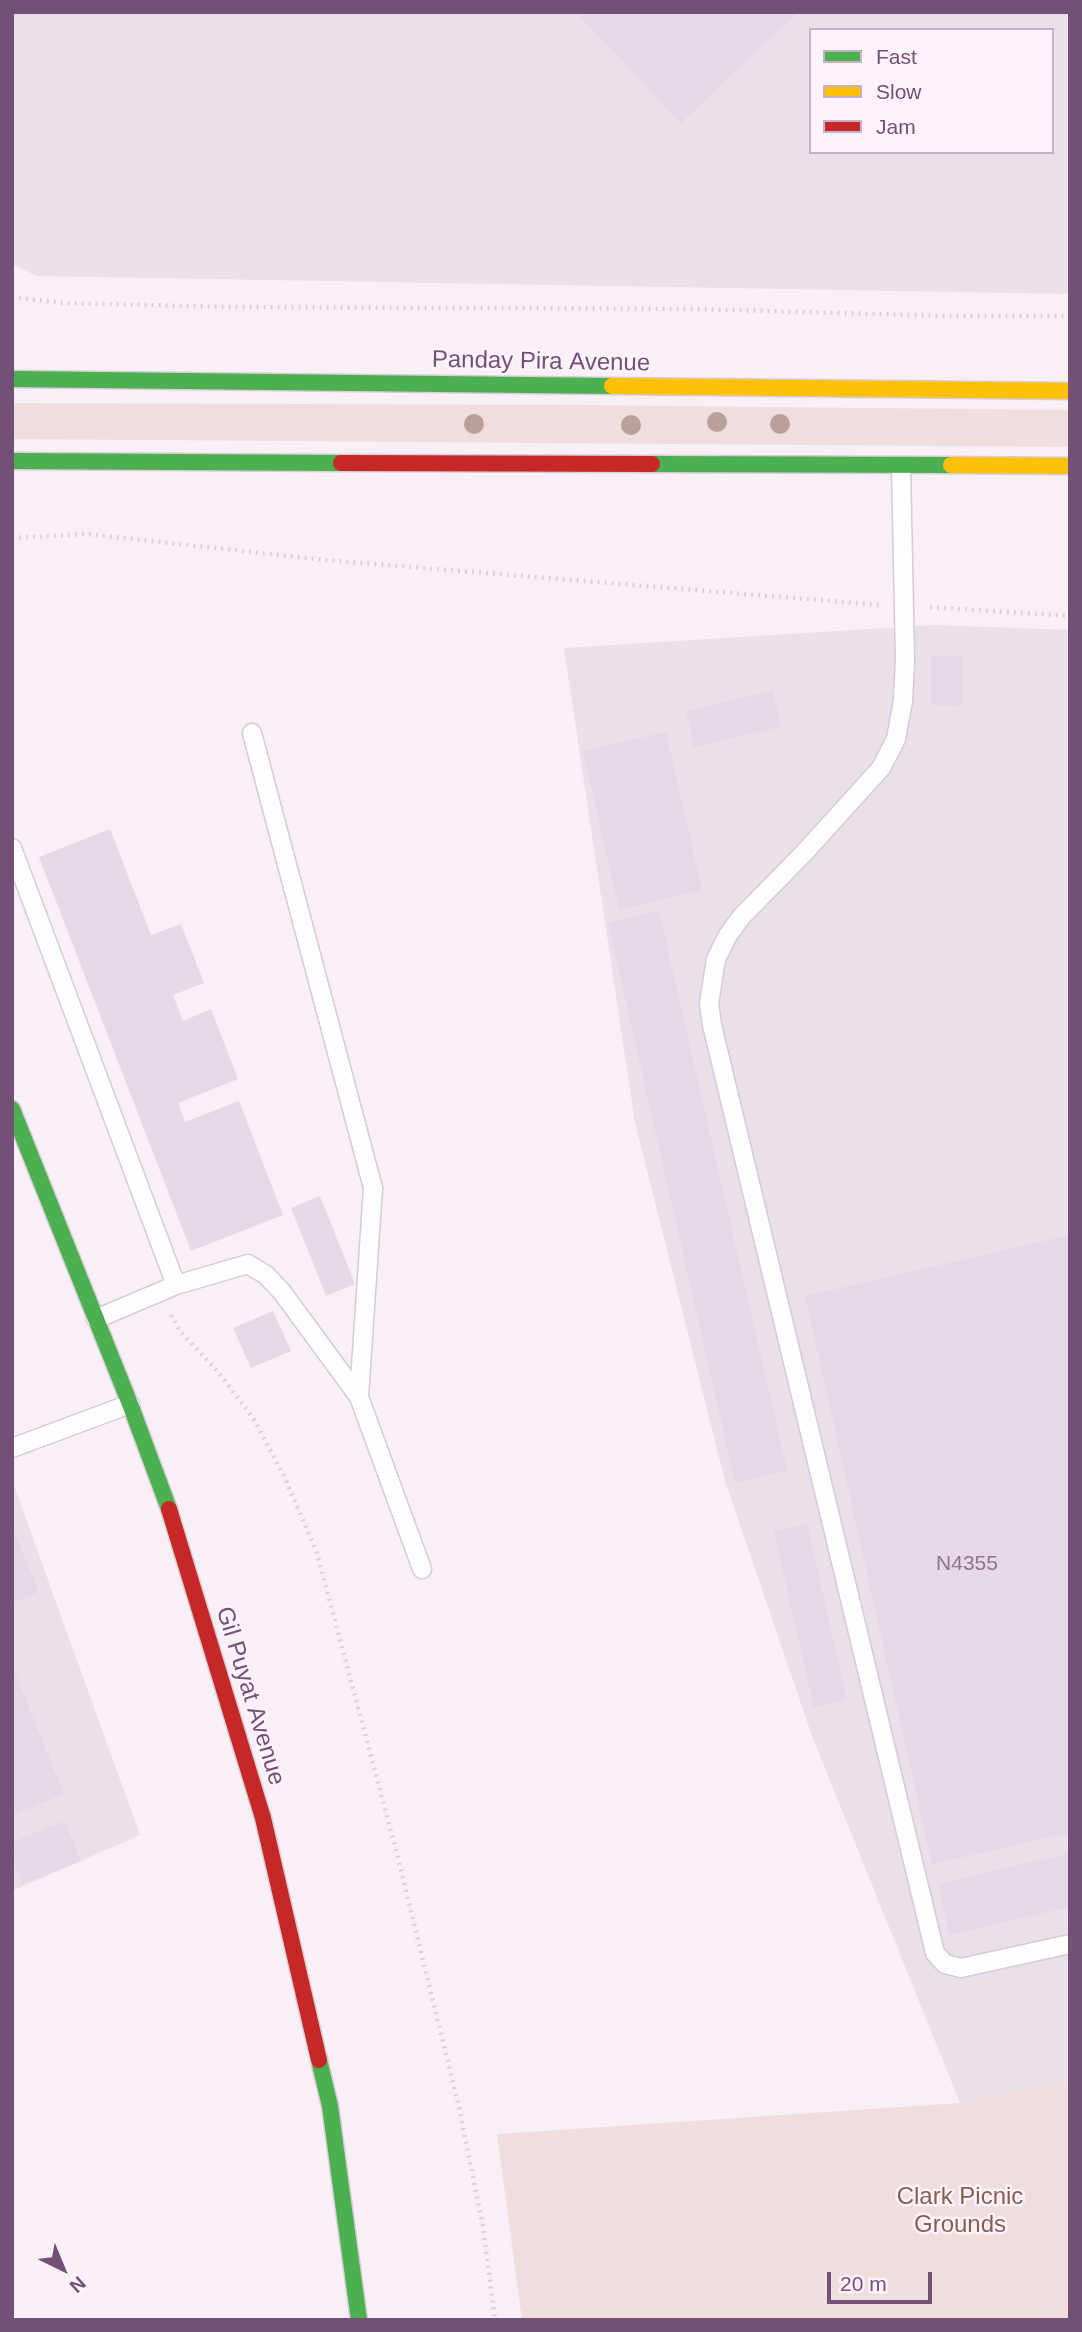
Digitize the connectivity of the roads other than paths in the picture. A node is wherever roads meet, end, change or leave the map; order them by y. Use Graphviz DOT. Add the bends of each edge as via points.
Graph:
graph roads {
  1 [pos="12,379"];
  2 [pos="1070,391"];
  3 [pos="12,460"];
  4 [pos="901,466"];
  5 [pos="1070,466"];
  6 [pos="252,733"];
  7 [pos="12,848"];
  8 [pos="12,1109"];
  9 [pos="176,1285"];
  10 [pos="96,1319"];
  11 [pos="359,1397"];
  12 [pos="130,1404"];
  13 [pos="12,1448"];
  14 [pos="422,1569"];
  15 [pos="1070,1944"];
  16 [pos="359,2320"];
  1 -- 2 [label="main road, Panday Pira Avenue"];
  3 -- 4 [label="main road"];
  4 -- 5 [label="main road"];
  4 -- 15 [label="lane" via="903,701 896,739 881,768 742,916 716,959 709,1004 935,1953 945,1964 961,1968"];
  6 -- 11 [label="lane" via="373,1188"];
  7 -- 9 [label="lane"];
  8 -- 10 [label="main road, Gil Puyat Avenue"];
  9 -- 10 [label="lane"];
  9 -- 11 [label="lane" via="248,1264 266,1275"];
  10 -- 12 [label="main road, Gil Puyat Avenue"];
  11 -- 14 [label="lane"];
  12 -- 13 [label="lane"];
  12 -- 16 [label="main road, Gil Puyat Avenue" via="175,1526 263,1818 330,2106"];
}
